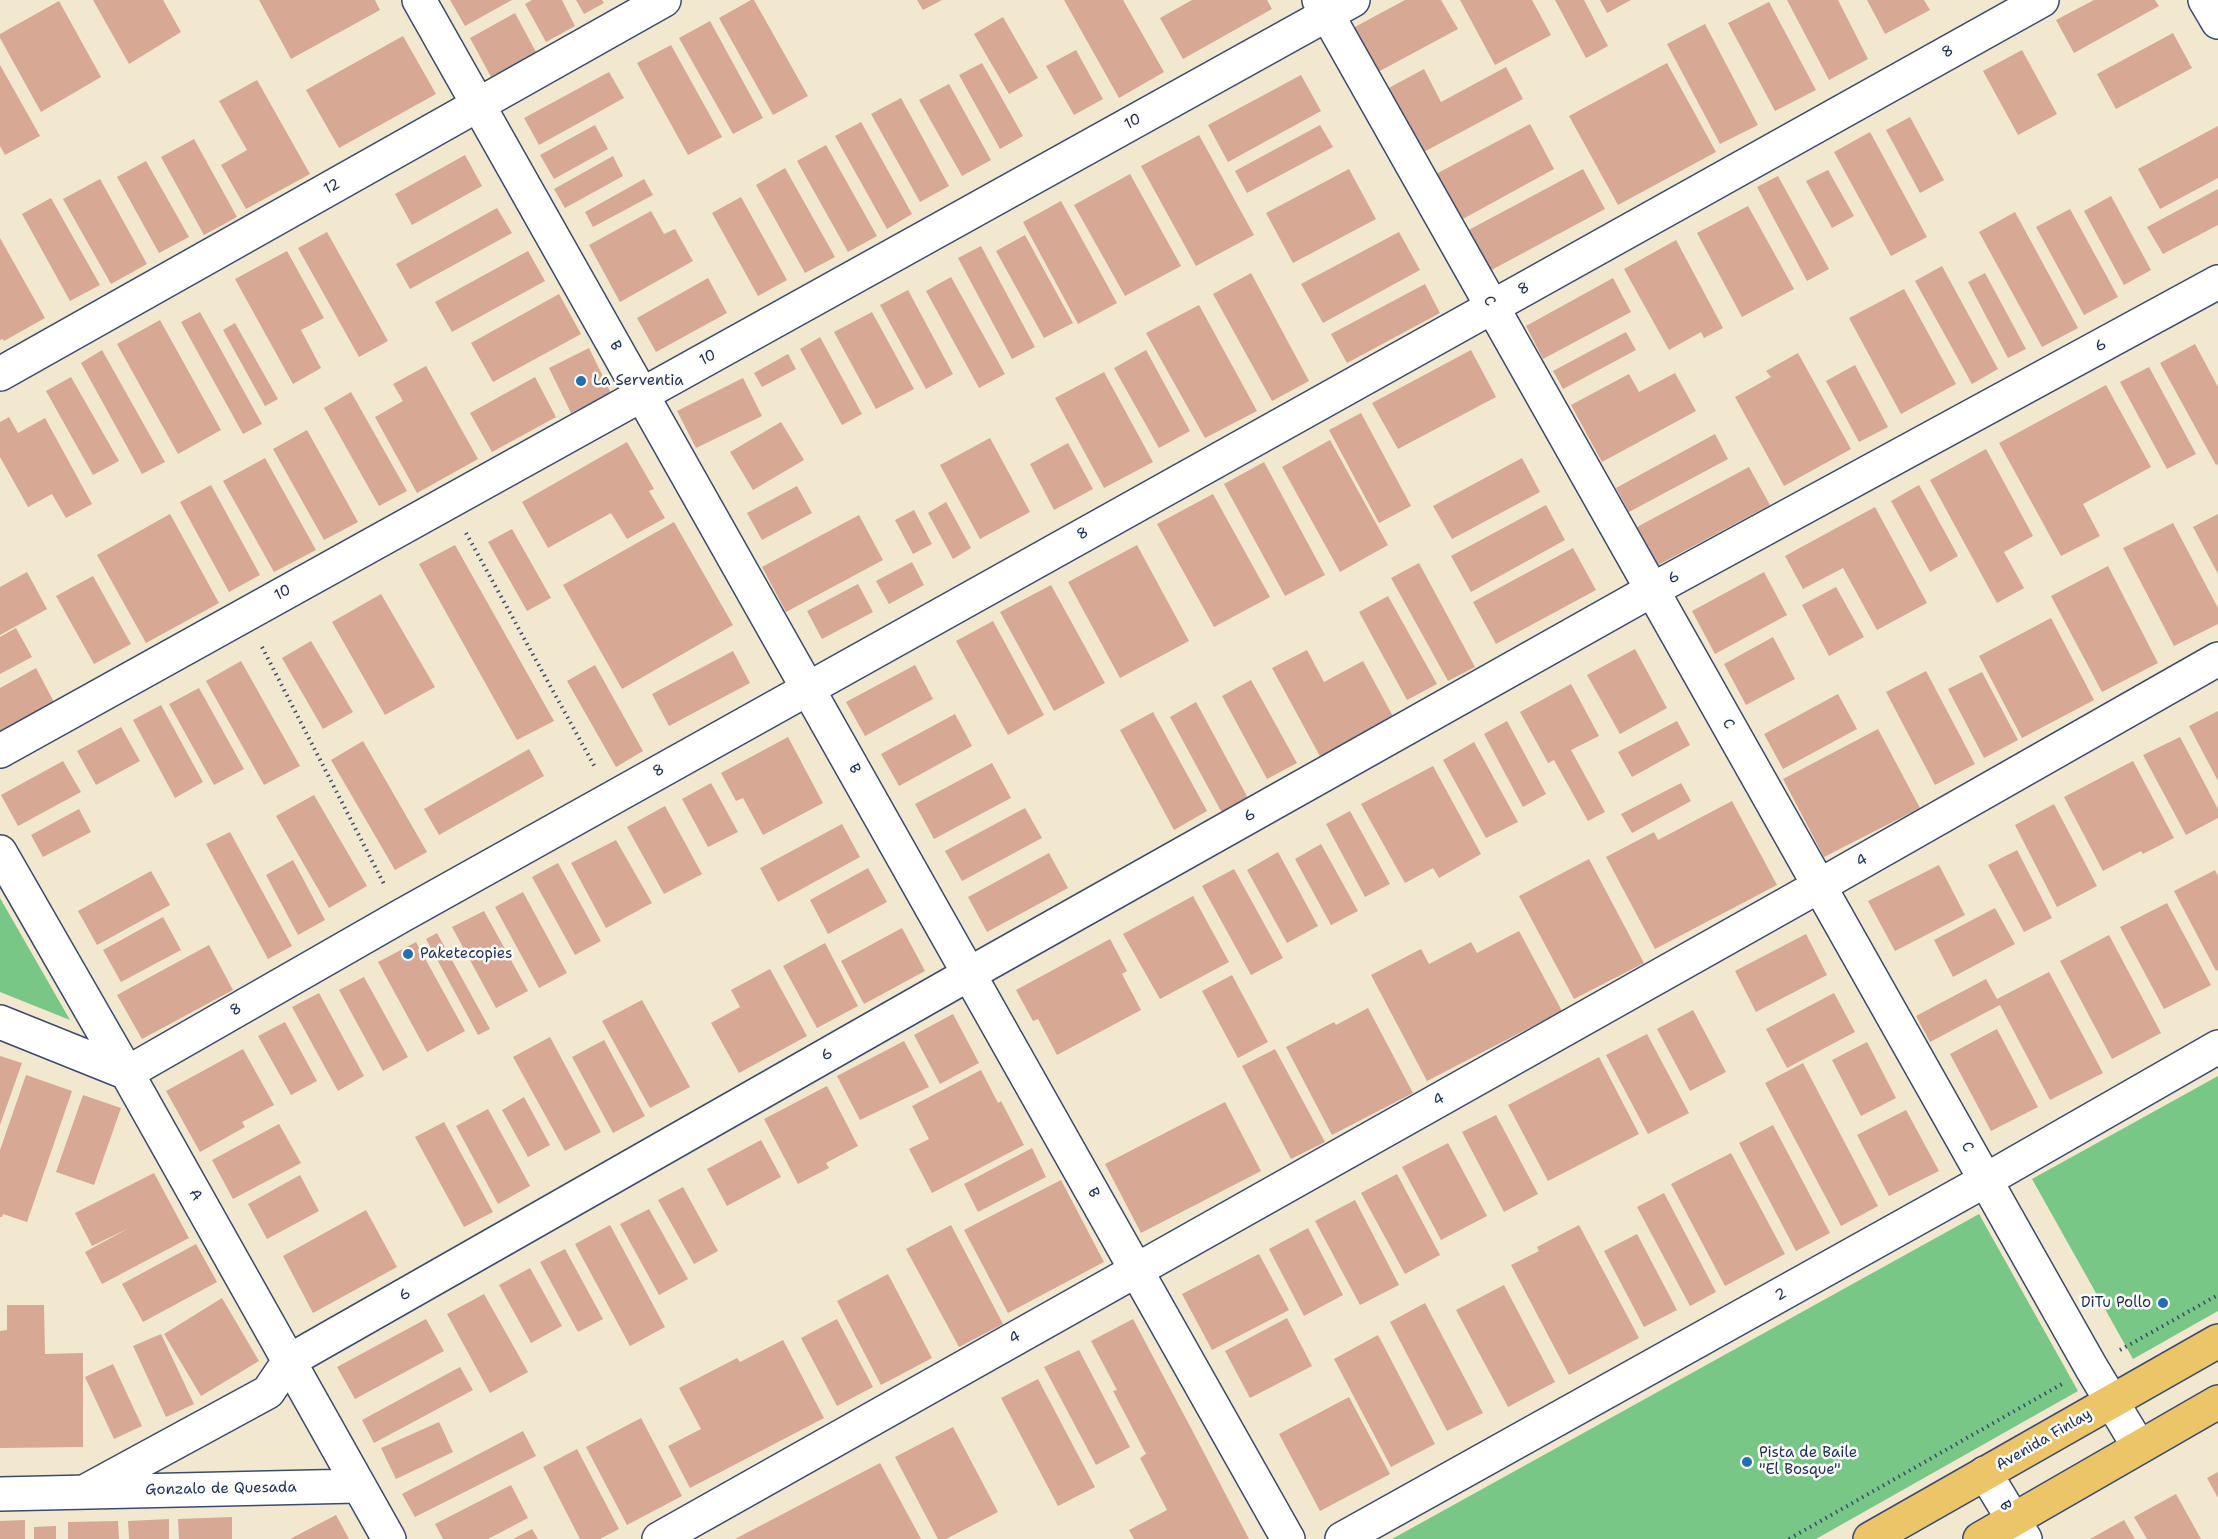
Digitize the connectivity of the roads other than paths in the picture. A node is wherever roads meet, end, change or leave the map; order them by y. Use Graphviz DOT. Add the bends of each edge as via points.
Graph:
graph roads {
  1 [pos="419,0"];
  2 [pos="664,0"];
  3 [pos="2042,0"];
  4 [pos="2205,0"];
  5 [pos="1333,5"];
  6 [pos="2218,22"];
  7 [pos="478,104"];
  8 [pos="2218,282"];
  9 [pos="1492,306"];
  10 [pos="0,374"];
  11 [pos="642,394"];
  12 [pos="1652,590"];
  13 [pos="2218,659"];
  14 [pos="808,688"];
  15 [pos="0,751"];
  16 [pos="0,852"];
  17 [pos="1820,886"];
  18 [pos="969,974"];
  19 [pos="0,1022"];
  20 [pos="2218,1047"];
  21 [pos="127,1073"];
  22 [pos="1986,1180"];
  23 [pos="1136,1270"];
  24 [pos="2218,1341"];
  25 [pos="289,1361"];
  26 [pos="2111,1401"];
  27 [pos="2218,1402"];
  28 [pos="2139,1447"];
  29 [pos="1985,1473"];
  30 [pos="357,1485"];
  31 [pos="84,1492"];
  32 [pos="0,1494"];
  33 [pos="2019,1529"];
  34 [pos="389,1539"];
  35 [pos="659,1539"];
  36 [pos="1288,1539"];
  37 [pos="1342,1539"];
  38 [pos="1870,1539"];
  39 [pos="1980,1539"];
  1 -- 7 [label="street, B"];
  2 -- 7 [label="street, 12"];
  3 -- 9 [label="street, 8"];
  4 -- 6 [label="street"];
  5 -- 9 [label="street, C"];
  5 -- 11 [label="street, 10"];
  7 -- 10 [label="street, 12"];
  7 -- 11 [label="street, B"];
  8 -- 12 [label="street, 6"];
  9 -- 12 [label="street, C"];
  9 -- 14 [label="street, 8"];
  11 -- 14 [label="street, B"];
  11 -- 15 [label="street, 10"];
  12 -- 17 [label="street, C"];
  12 -- 18 [label="street, 6"];
  13 -- 17 [label="street, 4"];
  14 -- 18 [label="street, B"];
  14 -- 21 [label="street, 8"];
  16 -- 21 [label="street, A"];
  17 -- 22 [label="street, C"];
  17 -- 23 [label="street, 4"];
  18 -- 23 [label="street, B"];
  18 -- 25 [label="street, 6"];
  19 -- 21 [label="street"];
  20 -- 22 [label="street, 2"];
  21 -- 25 [label="street, A"];
  22 -- 26 [label="street, C"];
  22 -- 37 [label="street, 2"];
  23 -- 35 [label="street, 4"];
  23 -- 36 [label="street, B"];
  24 -- 26 [label="main road, Avenida Finlay"];
  25 -- 30 [label="street, A"];
  25 -- 31 [label="street, Gonzalo de Quesada" via="268,1392"];
  26 -- 28 [label="street, C"];
  26 -- 29 [label="main road, Avenida Finlay"];
  27 -- 28 [label="main road"];
  28 -- 33 [label="main road"];
  29 -- 33 [label="street, B"];
  29 -- 38 [label="main road, Avenida Finlay"];
  30 -- 31 [label="street, Gonzalo de Quesada"];
  30 -- 34 [label="street, A"];
  31 -- 32 [label="street, Gonzalo de Quesada"];
  33 -- 39 [label="main road"];
}
